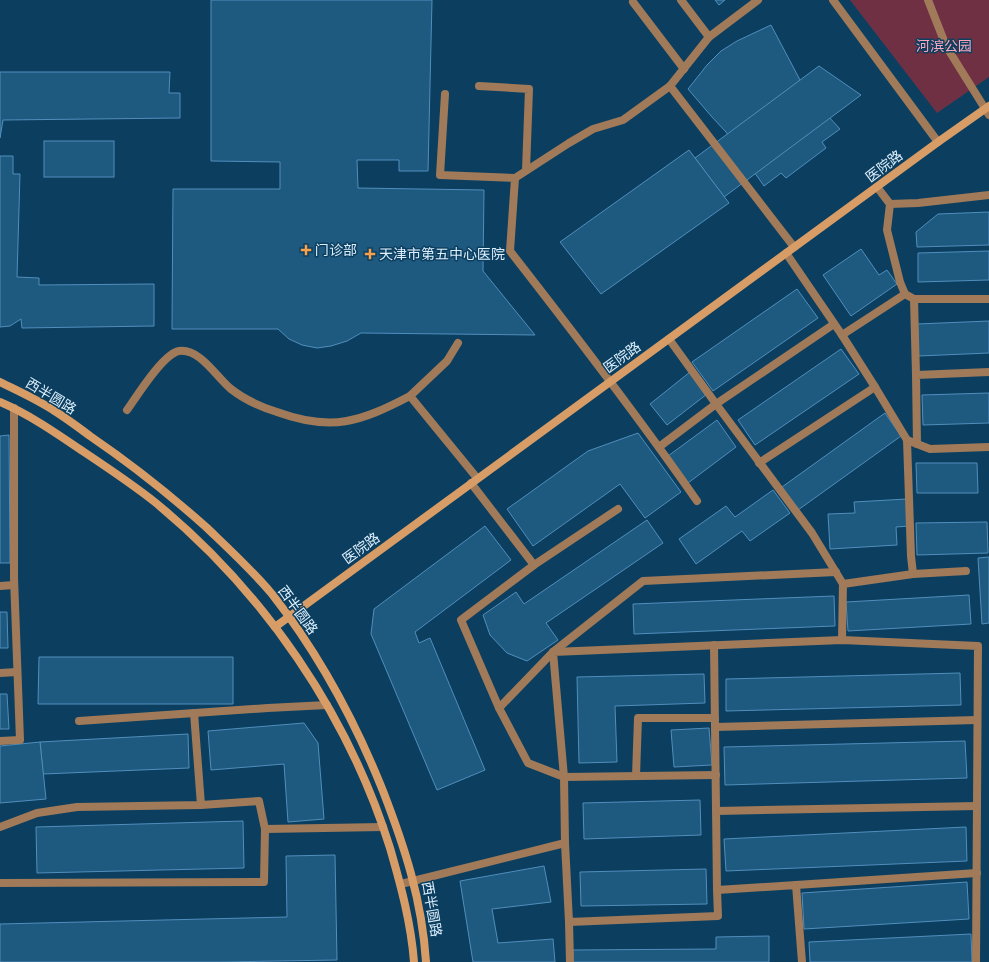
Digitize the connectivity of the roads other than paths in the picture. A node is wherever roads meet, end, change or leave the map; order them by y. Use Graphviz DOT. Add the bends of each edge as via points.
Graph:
graph roads {
  1 [pos="681,0"];
  2 [pos="758,0"];
  3 [pos="833,0"];
  4 [pos="928,0"];
  5 [pos="632,2"];
  6 [pos="709,36"];
  7 [pos="684,69"];
  8 [pos="479,86"];
  9 [pos="670,86"];
  10 [pos="445,94"];
  11 [pos="988,108"];
  12 [pos="938,142"];
  13 [pos="526,170"];
  14 [pos="515,178"];
  15 [pos="877,187"];
  16 [pos="989,195"];
  17 [pos="890,204"];
  18 [pos="794,247"];
  19 [pos="786,253"];
  20 [pos="905,294"];
  21 [pos="914,299"];
  22 [pos="989,299"];
  23 [pos="834,324"];
  24 [pos="842,335"];
  25 [pos="669,339"];
  26 [pos="458,343"];
  27 [pos="989,372"];
  28 [pos="916,374"];
  29 [pos="0,382"];
  30 [pos="611,382"];
  31 [pos="876,387"];
  32 [pos="410,396"];
  33 [pos="0,402"];
  34 [pos="716,404"];
  35 [pos="14,408"];
  36 [pos="127,410"];
  37 [pos="907,440"];
  38 [pos="917,444"];
  39 [pos="659,447"];
  40 [pos="989,447"];
  41 [pos="759,463"];
  42 [pos="474,480"];
  43 [pos="697,501"];
  44 [pos="618,509"];
  45 [pos="534,565"];
  46 [pos="966,571"];
  47 [pos="836,572"];
  48 [pos="914,574"];
  49 [pos="844,584"];
  50 [pos="14,585"];
  51 [pos="0,586"];
  52 [pos="289,618"];
  53 [pos="275,627"];
  54 [pos="842,640"];
  55 [pos="714,645"];
  56 [pos="553,652"];
  57 [pos="0,672"];
  58 [pos="17,672"];
  59 [pos="327,705"];
  60 [pos="498,708"];
  61 [pos="194,713"];
  62 [pos="715,718"];
  63 [pos="977,720"];
  64 [pos="79,721"];
  65 [pos="715,727"];
  66 [pos="0,741"];
  67 [pos="716,775"];
  68 [pos="636,776"];
  69 [pos="564,778"];
  70 [pos="201,805"];
  71 [pos="977,806"];
  72 [pos="716,811"];
  73 [pos="383,826"];
  74 [pos="0,827"];
  75 [pos="265,829"];
  76 [pos="566,843"];
  77 [pos="977,872"];
  78 [pos="414,881"];
  79 [pos="0,883"];
  80 [pos="401,884"];
  81 [pos="796,886"];
  82 [pos="718,890"];
  83 [pos="569,922"];
  84 [pos="414,962"];
  85 [pos="426,962"];
  86 [pos="570,962"];
  87 [pos="802,962"];
  88 [pos="976,962"];
  1 -- 6 [label="street"];
  2 -- 6 [label="street"];
  3 -- 12 [label="street"];
  4 -- 11 [label="street" via="946,46"];
  5 -- 7 [label="street"];
  6 -- 7 [label="street"];
  7 -- 9 [label="street"];
  8 -- 13 [label="street" via="529,88"];
  9 -- 13 [label="street" via="623,120 593,129"];
  9 -- 18 [label="street"];
  10 -- 14 [label="street" via="440,175"];
  11 -- 12 [label="street, 医院路"];
  12 -- 15 [label="street, 医院路"];
  13 -- 14 [label="street"];
  14 -- 30 [label="street" via="510,251"];
  15 -- 17 [label="street"];
  15 -- 18 [label="street, 医院路"];
  16 -- 17 [label="street"];
  17 -- 20 [label="street" via="888,230"];
  18 -- 19 [label="street, 医院路"];
  19 -- 23 [label="street"];
  19 -- 25 [label="street, 医院路"];
  20 -- 21 [label="street"];
  20 -- 24 [label="street"];
  21 -- 22 [label="street"];
  21 -- 28 [label="street"];
  23 -- 24 [label="street"];
  23 -- 34 [label="street"];
  24 -- 31 [label="street"];
  25 -- 30 [label="street, 医院路"];
  25 -- 34 [label="street"];
  26 -- 32 [label="street" via="447,361"];
  27 -- 28 [label="street"];
  28 -- 38 [label="street"];
  29 -- 52 [label="street, 西半圆路" via="53,410 166,491 244,562"];
  30 -- 39 [label="street"];
  30 -- 42 [label="street, 医院路"];
  31 -- 37 [label="street"];
  31 -- 41 [label="street"];
  32 -- 36 [label="street" via="363,418 318,423 296,419 252,402 232,390 204,361 194,354 180,351 170,355 156,370"];
  32 -- 42 [label="street"];
  33 -- 35 [label="street, 西半圆路"];
  34 -- 39 [label="street"];
  34 -- 41 [label="street"];
  35 -- 50 [label="street"];
  35 -- 53 [label="street, 西半圆路" via="108,468 156,503 225,569"];
  37 -- 38 [label="street"];
  37 -- 48 [label="street" via="911,556"];
  38 -- 40 [label="street" via="930,449"];
  39 -- 43 [label="street"];
  41 -- 47 [label="street" via="812,533"];
  42 -- 45 [label="street"];
  42 -- 52 [label="street, 医院路"];
  44 -- 45 [label="street"];
  45 -- 60 [label="street" via="461,620"];
  46 -- 48 [label="street"];
  47 -- 49 [label="street"];
  47 -- 56 [label="street" via="643,581"];
  48 -- 49 [label="street"];
  49 -- 54 [label="street"];
  50 -- 51 [label="street"];
  50 -- 58 [label="street"];
  52 -- 53 [label="street, 医院路"];
  52 -- 78 [label="street, 西半圆路" via="339,696 358,733 395,822"];
  53 -- 59 [label="street, 西半圆路"];
  54 -- 55 [label="street"];
  54 -- 63 [label="street" via="978,646"];
  55 -- 56 [label="street"];
  55 -- 62 [label="street"];
  56 -- 60 [label="street"];
  56 -- 69 [label="street"];
  57 -- 58 [label="street"];
  58 -- 66 [label="street" via="20,740"];
  59 -- 61 [label="street"];
  59 -- 73 [label="street, 西半圆路" via="367,785"];
  60 -- 69 [label="street" via="528,763"];
  61 -- 64 [label="street"];
  61 -- 70 [label="street"];
  62 -- 65 [label="street"];
  62 -- 68 [label="street" via="638,718"];
  63 -- 65 [label="street"];
  63 -- 71 [label="street"];
  65 -- 67 [label="street"];
  67 -- 68 [label="street"];
  67 -- 72 [label="street"];
  68 -- 69 [label="street"];
  69 -- 76 [label="street"];
  70 -- 74 [label="street" via="77,807 37,813"];
  70 -- 75 [label="street" via="259,800"];
  71 -- 72 [label="street"];
  71 -- 77 [label="street"];
  72 -- 82 [label="street"];
  73 -- 75 [label="street"];
  73 -- 80 [label="street, 西半圆路"];
  75 -- 79 [label="street" via="264,882"];
  76 -- 78 [label="street"];
  76 -- 83 [label="street"];
  77 -- 81 [label="street"];
  77 -- 88 [label="street"];
  78 -- 80 [label="street"];
  78 -- 85 [label="street, 西半圆路" via="423,926"];
  80 -- 84 [label="street, 西半圆路" via="408,913"];
  81 -- 82 [label="street"];
  81 -- 87 [label="street"];
  82 -- 83 [label="street" via="718,916"];
  83 -- 86 [label="street"];
}
